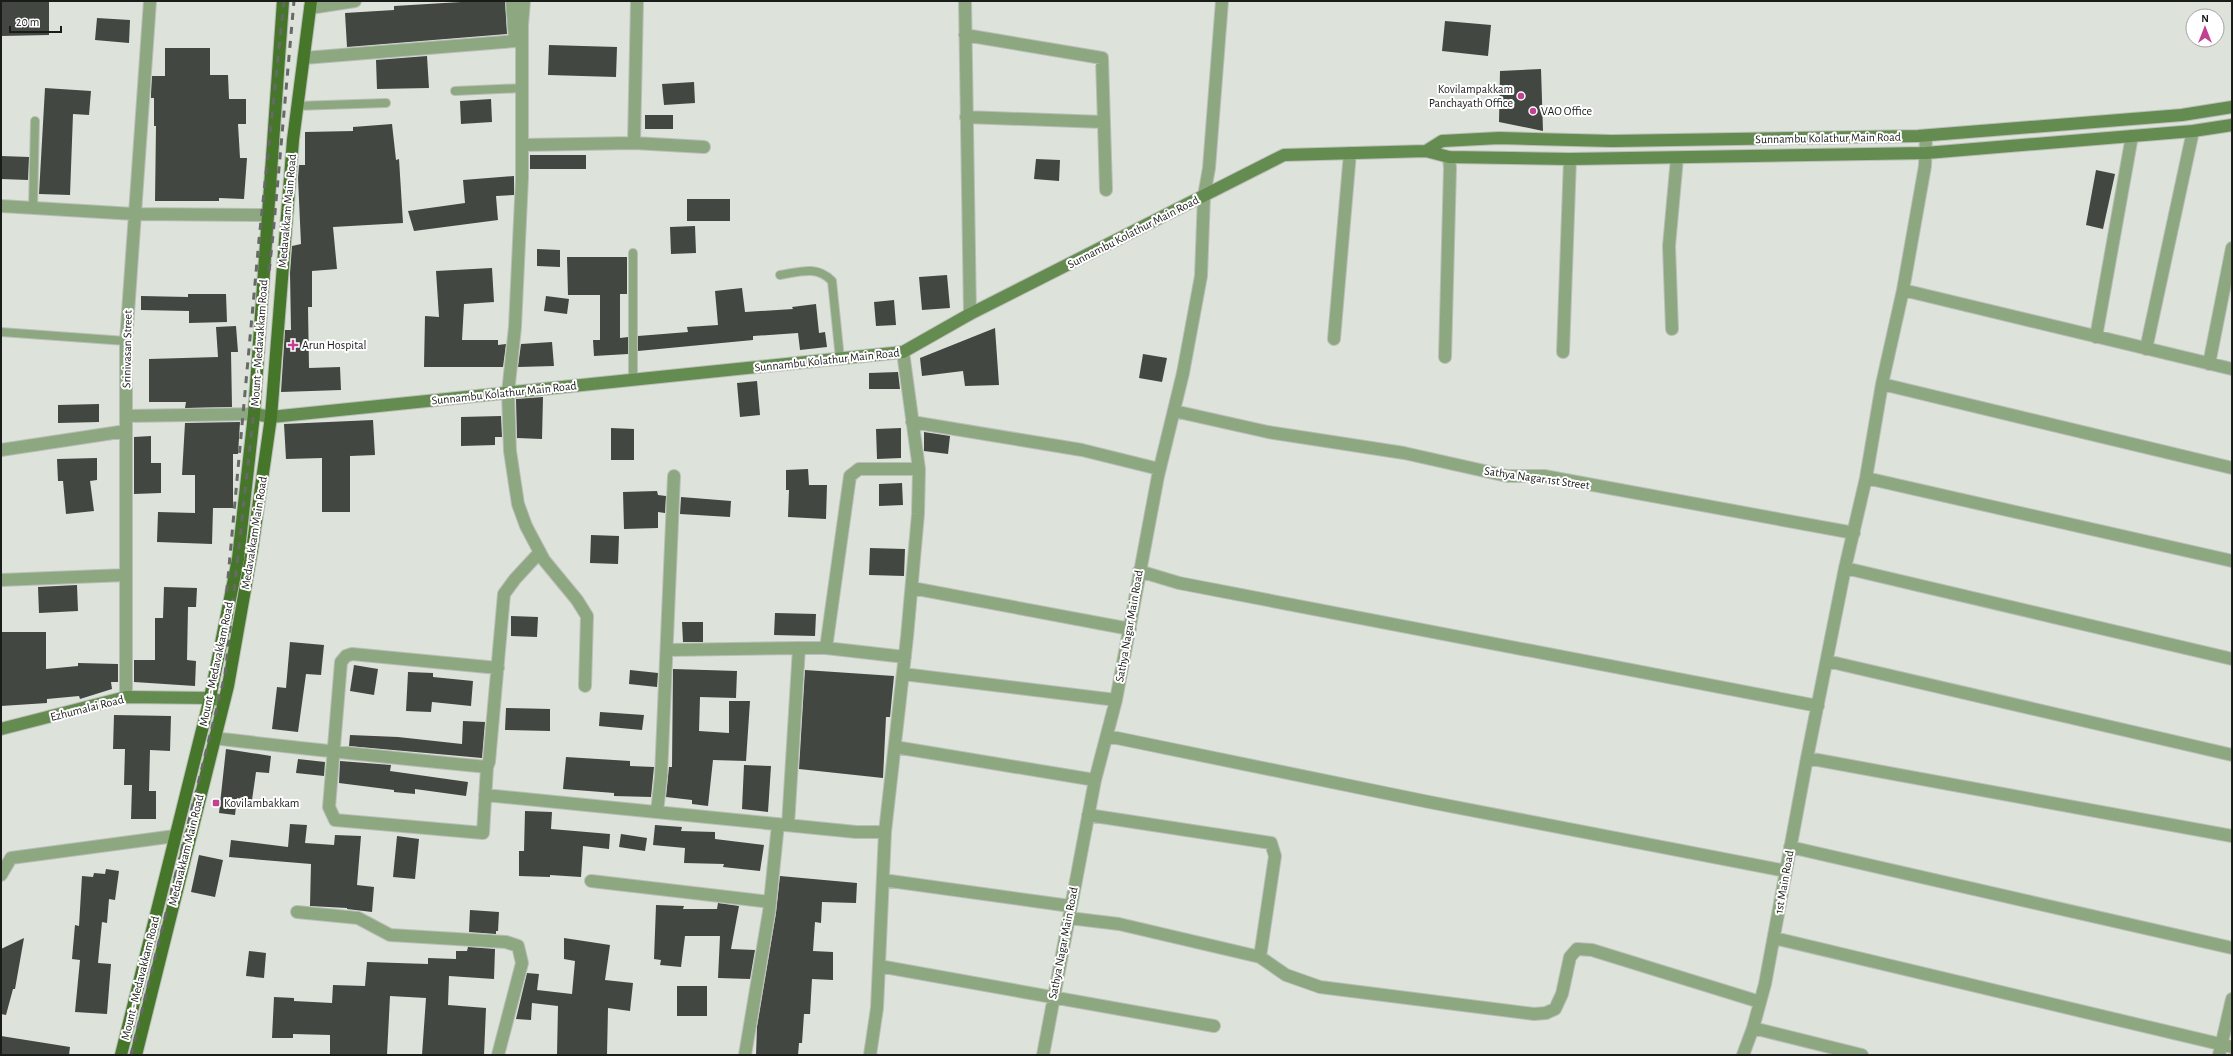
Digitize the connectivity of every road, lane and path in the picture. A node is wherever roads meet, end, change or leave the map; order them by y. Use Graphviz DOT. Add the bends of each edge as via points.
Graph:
graph roads {
  1 [pos="150,1"];
  2 [pos="283,1"];
  3 [pos="355,1"];
  4 [pos="512,1"];
  5 [pos="524,1"];
  6 [pos="637,1"];
  7 [pos="965,1"];
  8 [pos="1222,1"];
  9 [pos="310,5"];
  10 [pos="965,35"];
  11 [pos="304,58"];
  12 [pos="523,88"];
  13 [pos="455,91"];
  14 [pos="386,103"];
  15 [pos="296,106"];
  16 [pos="2232,107"];
  17 [pos="966,117"];
  18 [pos="35,121"];
  19 [pos="1103,122"];
  20 [pos="2232,126"];
  21 [pos="2192,131"];
  22 [pos="1926,136"];
  23 [pos="2132,136"];
  24 [pos="1766,140"];
  25 [pos="634,144"];
  26 [pos="523,145"];
  27 [pos="704,147"];
  28 [pos="1426,151"];
  29 [pos="1926,152"];
  30 [pos="1350,153"];
  31 [pos="1769,156"];
  32 [pos="1449,157"];
  33 [pos="1677,158"];
  34 [pos="1570,159"];
  35 [pos="1106,190"];
  36 [pos="1204,196"];
  37 [pos="1,206"];
  38 [pos="33,208"];
  39 [pos="134,214"];
  40 [pos="268,215"];
  41 [pos="2232,248"];
  42 [pos="633,253"];
  43 [pos="780,275"];
  44 [pos="1903,290"];
  45 [pos="970,314"];
  46 [pos="1672,329"];
  47 [pos="1,332"];
  48 [pos="2096,337"];
  49 [pos="1334,339"];
  50 [pos="126,341"];
  51 [pos="2146,349"];
  52 [pos="903,352"];
  53 [pos="1563,352"];
  54 [pos="1445,357"];
  55 [pos="840,359"];
  56 [pos="2209,364"];
  57 [pos="2232,369"];
  58 [pos="633,380"];
  59 [pos="1882,384"];
  60 [pos="508,393"];
  61 [pos="1174,411"];
  62 [pos="254,414"];
  63 [pos="126,416"];
  64 [pos="271,417"];
  65 [pos="912,422"];
  66 [pos="126,431"];
  67 [pos="1,450"];
  68 [pos="2232,468"];
  69 [pos="919,469"];
  70 [pos="1159,469"];
  71 [pos="674,476"];
  72 [pos="1866,478"];
  73 [pos="1854,533"];
  74 [pos="540,552"];
  75 [pos="2232,561"];
  76 [pos="1845,568"];
  77 [pos="1139,571"];
  78 [pos="126,575"];
  79 [pos="1,580"];
  80 [pos="912,588"];
  81 [pos="1130,629"];
  82 [pos="799,648"];
  83 [pos="826,648"];
  84 [pos="667,650"];
  85 [pos="905,657"];
  86 [pos="2232,659"];
  87 [pos="1827,662"];
  88 [pos="498,668"];
  89 [pos="903,674"];
  90 [pos="585,686"];
  91 [pos="126,697"];
  92 [pos="210,698"];
  93 [pos="1116,700"];
  94 [pos="222,701"];
  95 [pos="1818,706"];
  96 [pos="1,730"];
  97 [pos="1107,736"];
  98 [pos="214,738"];
  99 [pos="895,747"];
  100 [pos="334,752"];
  101 [pos="2232,755"];
  102 [pos="1807,758"];
  103 [pos="487,767"];
  104 [pos="1095,780"];
  105 [pos="485,795"];
  106 [pos="658,812"];
  107 [pos="1088,815"];
  108 [pos="783,825"];
  109 [pos="885,832"];
  110 [pos="175,836"];
  111 [pos="2232,836"];
  112 [pos="1790,847"];
  113 [pos="6,858"];
  114 [pos="1786,871"];
  115 [pos="1,875"];
  116 [pos="591,880"];
  117 [pos="883,880"];
  118 [pos="770,902"];
  119 [pos="297,912"];
  120 [pos="1070,912"];
  121 [pos="1774,938"];
  122 [pos="2232,948"];
  123 [pos="1260,956"];
  124 [pos="879,966"];
  125 [pos="1053,996"];
  126 [pos="2232,1000"];
  127 [pos="1760,1002"];
  128 [pos="1214,1026"];
  129 [pos="1753,1028"];
  130 [pos="2224,1049"];
  131 [pos="120,1055"];
  132 [pos="136,1055"];
  133 [pos="498,1055"];
  134 [pos="745,1055"];
  135 [pos="870,1055"];
  136 [pos="1043,1055"];
  137 [pos="1743,1055"];
  138 [pos="1862,1055"];
  1 -- 39 [label="street, Srinivasan Street"];
  2 -- 40 [label="main road, Mount - Medavakkam Road"];
  3 -- 9 [label="street"];
  4 -- 11 [label="street" via="515,42"];
  5 -- 12 [label="street"];
  6 -- 25 [label="street"];
  7 -- 10 [label="street"];
  8 -- 36 [label="street, Sathya Nagar Main Road" via="1209,168"];
  9 -- 11 [label="main road, Medavakkam Main Road"];
  10 -- 17 [label="street"];
  10 -- 19 [label="street" via="1102,58"];
  11 -- 15 [label="main road, Medavakkam Main Road"];
  12 -- 13 [label="lane"];
  12 -- 26 [label="street"];
  14 -- 15 [label="lane"];
  15 -- 64 [label="main road, Medavakkam Main Road"];
  16 -- 22 [label="street, Sunnambu Kolathur Main Road" via="2174,116"];
  17 -- 19 [label="street"];
  17 -- 45 [label="street"];
  18 -- 38 [label="lane"];
  19 -- 35 [label="street"];
  20 -- 21 [label="street, Sunnambu Kolathur Main Road"];
  21 -- 23 [label="street, Sunnambu Kolathur Main Road"];
  21 -- 51 [label="street"];
  22 -- 24 [label="street, Sunnambu Kolathur Main Road"];
  22 -- 29 [label="street, 1st Main Road"];
  23 -- 29 [label="street, Sunnambu Kolathur Main Road"];
  23 -- 48 [label="street"];
  24 -- 28 [label="street, Sunnambu Kolathur Main Road" via="1612,141 1499,138 1442,141"];
  24 -- 31 [label="street"];
  25 -- 26 [label="street"];
  25 -- 27 [label="street"];
  26 -- 60 [label="street" via="515,327"];
  28 -- 30 [label="street, Sunnambu Kolathur Main Road"];
  28 -- 32 [label="street, Sunnambu Kolathur Main Road"];
  29 -- 31 [label="street, Sunnambu Kolathur Main Road"];
  29 -- 44 [label="street, 1st Main Road"];
  30 -- 36 [label="street, Sunnambu Kolathur Main Road" via="1284,155"];
  30 -- 49 [label="street"];
  31 -- 33 [label="street, Sunnambu Kolathur Main Road"];
  32 -- 34 [label="street, Sunnambu Kolathur Main Road"];
  32 -- 54 [label="street"];
  33 -- 34 [label="street, Sunnambu Kolathur Main Road"];
  33 -- 46 [label="street" via="1669,246"];
  34 -- 53 [label="street"];
  36 -- 45 [label="street, Sunnambu Kolathur Main Road"];
  36 -- 61 [label="street, Sathya Nagar Main Road" via="1201,276"];
  37 -- 38 [label="street"];
  38 -- 39 [label="street"];
  39 -- 40 [label="street"];
  39 -- 50 [label="street, Srinivasan Street"];
  40 -- 62 [label="main road, Mount - Medavakkam Road"];
  41 -- 56 [label="street"];
  42 -- 58 [label="lane"];
  43 -- 55 [label="lane" via="814,271 824,273 832,280"];
  44 -- 48 [label="street"];
  44 -- 59 [label="street, 1st Main Road"];
  45 -- 52 [label="street, Sunnambu Kolathur Main Road"];
  47 -- 50 [label="lane"];
  48 -- 51 [label="street"];
  50 -- 63 [label="street, Srinivasan Street"];
  51 -- 56 [label="street"];
  52 -- 55 [label="street, Sunnambu Kolathur Main Road"];
  52 -- 65 [label="street"];
  55 -- 58 [label="street, Sunnambu Kolathur Main Road"];
  56 -- 57 [label="street"];
  58 -- 60 [label="street, Sunnambu Kolathur Main Road"];
  59 -- 68 [label="street"];
  59 -- 72 [label="street, 1st Main Road"];
  60 -- 64 [label="street, Sunnambu Kolathur Main Road"];
  60 -- 74 [label="street" via="510,451 518,504"];
  61 -- 70 [label="street, Sathya Nagar Main Road"];
  61 -- 73 [label="street, Sathya Nagar 1st Street" via="1268,432 1404,453 1507,476 1544,476"];
  62 -- 63 [label="street"];
  62 -- 64 [label="street, Sunnambu Kolathur Main Road"];
  62 -- 92 [label="main road, Mount - Medavakkam Road" via="238,559"];
  63 -- 66 [label="street, Srinivasan Street"];
  64 -- 94 [label="main road, Medavakkam Main Road" via="252,550 228,686"];
  65 -- 69 [label="street"];
  65 -- 70 [label="street" via="1082,450"];
  66 -- 67 [label="street"];
  66 -- 78 [label="street, Srinivasan Street"];
  69 -- 80 [label="street"];
  69 -- 83 [label="street" via="859,469 850,476"];
  70 -- 77 [label="street, Sathya Nagar Main Road"];
  71 -- 84 [label="street"];
  72 -- 73 [label="street, 1st Main Road"];
  72 -- 75 [label="street"];
  73 -- 76 [label="street, 1st Main Road"];
  74 -- 88 [label="street" via="504,594"];
  74 -- 90 [label="street" via="587,616"];
  76 -- 86 [label="street"];
  76 -- 87 [label="street, 1st Main Road"];
  77 -- 81 [label="street, Sathya Nagar Main Road"];
  77 -- 95 [label="street" via="1179,583"];
  78 -- 79 [label="street"];
  78 -- 91 [label="street, Srinivasan Street"];
  80 -- 81 [label="street"];
  80 -- 85 [label="street"];
  81 -- 93 [label="street, Sathya Nagar Main Road"];
  82 -- 83 [label="street"];
  82 -- 84 [label="street"];
  82 -- 108 [label="street"];
  83 -- 85 [label="street"];
  84 -- 106 [label="street"];
  85 -- 89 [label="street"];
  87 -- 95 [label="street, 1st Main Road"];
  87 -- 101 [label="street"];
  88 -- 100 [label="street" via="352,654 346,656 342,662"];
  88 -- 103 [label="street"];
  89 -- 93 [label="street"];
  89 -- 99 [label="street"];
  91 -- 92 [label="street, Ezhumalai Road"];
  91 -- 96 [label="street, Ezhumalai Road"];
  92 -- 94 [label="street, Ezhumalai Road"];
  92 -- 110 [label="main road, Mount - Medavakkam Road"];
  93 -- 97 [label="street, Sathya Nagar Main Road"];
  94 -- 98 [label="main road, Medavakkam Main Road"];
  95 -- 102 [label="street, 1st Main Road"];
  97 -- 104 [label="street, Sathya Nagar Main Road"];
  97 -- 114 [label="street" via="1437,804"];
  98 -- 100 [label="street"];
  98 -- 132 [label="main road, Medavakkam Main Road"];
  99 -- 104 [label="street"];
  99 -- 109 [label="street"];
  100 -- 103 [label="street"];
  100 -- 105 [label="street" via="329,807 334,820 483,833"];
  102 -- 111 [label="street"];
  102 -- 112 [label="street, 1st Main Road"];
  103 -- 105 [label="street"];
  104 -- 107 [label="street, Sathya Nagar Main Road"];
  105 -- 106 [label="street"];
  106 -- 108 [label="street"];
  107 -- 120 [label="street, Sathya Nagar Main Road"];
  107 -- 123 [label="street" via="1271,843 1275,856"];
  108 -- 109 [label="street"];
  108 -- 118 [label="street"];
  109 -- 117 [label="street"];
  110 -- 113 [label="street"];
  110 -- 131 [label="main road, Mount - Medavakkam Road"];
  112 -- 114 [label="street, 1st Main Road"];
  112 -- 122 [label="street"];
  113 -- 115 [label="street"];
  114 -- 121 [label="street, 1st Main Road"];
  116 -- 118 [label="street"];
  117 -- 120 [label="street"];
  117 -- 124 [label="street"];
  118 -- 134 [label="street"];
  119 -- 133 [label="street" via="358,918 390,935 506,942 518,946 522,963"];
  120 -- 123 [label="street"];
  120 -- 125 [label="street, Sathya Nagar Main Road"];
  121 -- 127 [label="street, 1st Main Road"];
  121 -- 130 [label="street"];
  123 -- 127 [label="street" via="1286,975 1320,987 1534,1014 1555,1009 1562,994 1570,956 1577,949 1592,950"];
  124 -- 125 [label="street"];
  124 -- 135 [label="street" via="877,1008"];
  125 -- 128 [label="street"];
  125 -- 136 [label="street, Sathya Nagar Main Road"];
  126 -- 130 [label="street"];
  127 -- 129 [label="street, 1st Main Road"];
  129 -- 137 [label="street, 1st Main Road"];
  129 -- 138 [label="street"];
}
